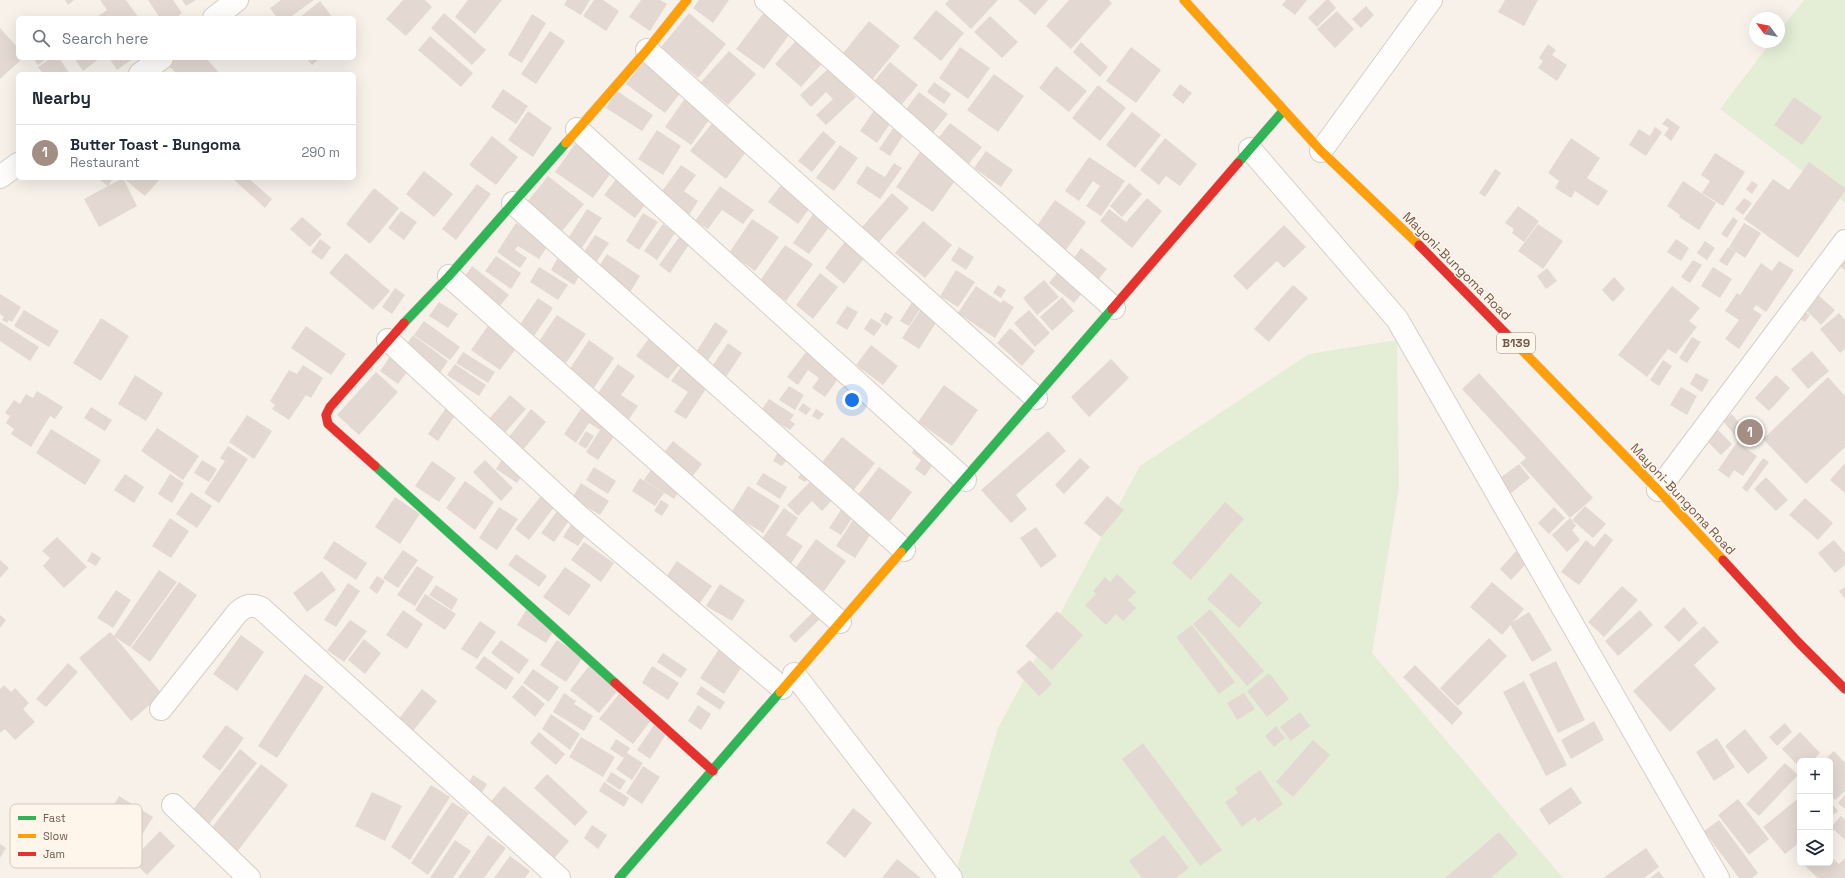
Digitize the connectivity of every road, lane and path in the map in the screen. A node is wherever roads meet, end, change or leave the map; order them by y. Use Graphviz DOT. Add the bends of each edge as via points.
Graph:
graph roads {
  1 [pos="237,0"];
  2 [pos="687,0"];
  3 [pos="766,0"];
  4 [pos="1184,0"];
  5 [pos="1431,0"];
  6 [pos="217,16"];
  7 [pos="646,50"];
  8 [pos="159,60"];
  9 [pos="143,72"];
  10 [pos="1283,111"];
  11 [pos="577,129"];
  12 [pos="1250,149"];
  13 [pos="1321,151"];
  14 [pos="16,165"];
  15 [pos="0,177"];
  16 [pos="513,203"];
  17 [pos="1845,241"];
  18 [pos="449,276"];
  19 [pos="1114,308"];
  20 [pos="388,340"];
  21 [pos="1036,398"];
  22 [pos="965,480"];
  23 [pos="1658,490"];
  24 [pos="904,550"];
  25 [pos="840,622"];
  26 [pos="788,681"];
  27 [pos="1845,689"];
  28 [pos="161,709"];
  29 [pos="712,771"];
  30 [pos="173,805"];
  31 [pos="249,878"];
  32 [pos="559,878"];
  33 [pos="619,878"];
  34 [pos="951,878"];
  35 [pos="1718,878"];
  1 -- 6 [label="street"];
  2 -- 7 [label="street"];
  3 -- 19 [label="street"];
  4 -- 10 [label="street, Mayoni-Bungoma Road / B139"];
  5 -- 13 [label="street"];
  7 -- 11 [label="street"];
  7 -- 21 [label="street"];
  8 -- 9 [label="street"];
  10 -- 12 [label="street"];
  10 -- 13 [label="street, Mayoni-Bungoma Road / B139"];
  11 -- 16 [label="street"];
  11 -- 22 [label="street"];
  12 -- 19 [label="street"];
  12 -- 35 [label="street" via="1397,319"];
  13 -- 23 [label="street, Mayoni-Bungoma Road / B139" via="1451,276"];
  14 -- 15 [label="street"];
  16 -- 18 [label="street"];
  16 -- 24 [label="street"];
  17 -- 23 [label="street"];
  18 -- 20 [label="street"];
  18 -- 25 [label="street"];
  19 -- 21 [label="street"];
  20 -- 26 [label="street" via="581,518"];
  20 -- 29 [label="street" via="330,407 326,415 328,424"];
  21 -- 22 [label="street"];
  22 -- 24 [label="street"];
  23 -- 27 [label="street, Mayoni-Bungoma Road / B139" via="1798,642"];
  24 -- 25 [label="street"];
  25 -- 26 [label="street"];
  26 -- 29 [label="street"];
  26 -- 34 [label="street"];
  28 -- 32 [label="street" via="238,612 252,604 261,608"];
  29 -- 33 [label="street"];
  30 -- 31 [label="street"];
}
